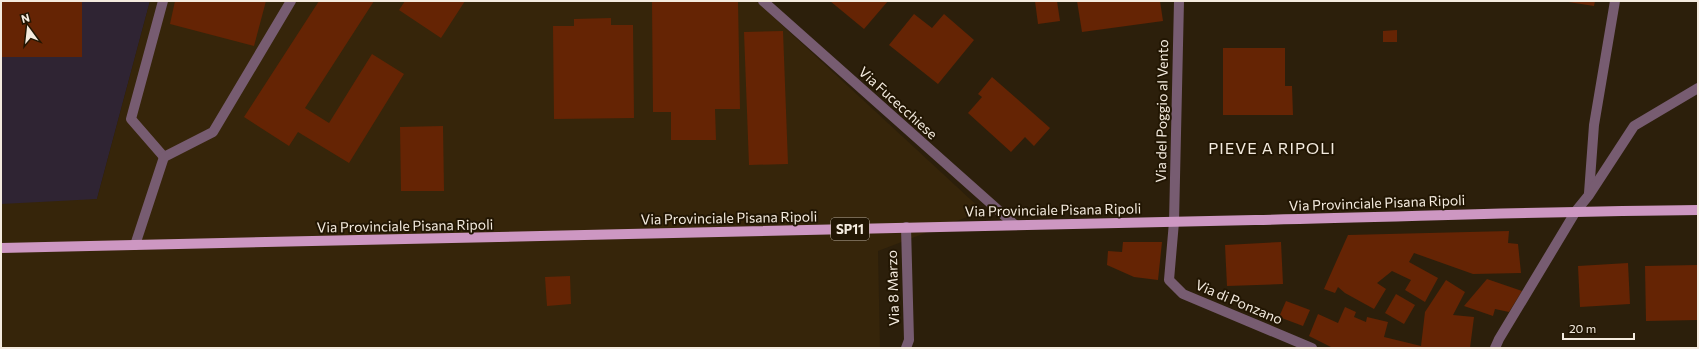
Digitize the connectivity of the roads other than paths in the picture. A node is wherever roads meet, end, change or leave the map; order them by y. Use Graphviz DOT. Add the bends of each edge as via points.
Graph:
graph roads {
  1 [pos="163,1"];
  2 [pos="291,1"];
  3 [pos="763,1"];
  4 [pos="1179,1"];
  5 [pos="1615,1"];
  6 [pos="1698,88"];
  7 [pos="164,157"];
  8 [pos="1589,195"];
  9 [pos="1698,210"];
  10 [pos="1576,211"];
  11 [pos="1174,222"];
  12 [pos="1014,225"];
  13 [pos="906,227"];
  14 [pos="135,245"];
  15 [pos="1,248"];
  16 [pos="906,348"];
  17 [pos="1312,348"];
  18 [pos="1496,348"];
  1 -- 7 [label="street" via="132,119"];
  2 -- 7 [label="street" via="213,132"];
  3 -- 12 [label="street, Via Fucecchiese"];
  4 -- 11 [label="street, Via del Poggio al Vento"];
  5 -- 8 [label="street" via="1594,125"];
  6 -- 8 [label="street" via="1634,126"];
  7 -- 14 [label="street"];
  8 -- 10 [label="street"];
  9 -- 10 [label="main road, Via Provinciale Pisana Ripoli / SP11"];
  10 -- 11 [label="main road, Via Provinciale Pisana Ripoli / SP11"];
  10 -- 18 [label="street"];
  11 -- 12 [label="main road, Via Provinciale Pisana Ripoli / SP11"];
  11 -- 17 [label="street, Via di Ponzano" via="1169,280 1183,294"];
  12 -- 13 [label="main road, Via Provinciale Pisana Ripoli / SP11"];
  13 -- 14 [label="main road, Via Provinciale Pisana Ripoli / SP11"];
  13 -- 16 [label="street, Via 8 Marzo" via="909,340"];
  14 -- 15 [label="main road, Via Provinciale Pisana Ripoli / SP11"];
}
